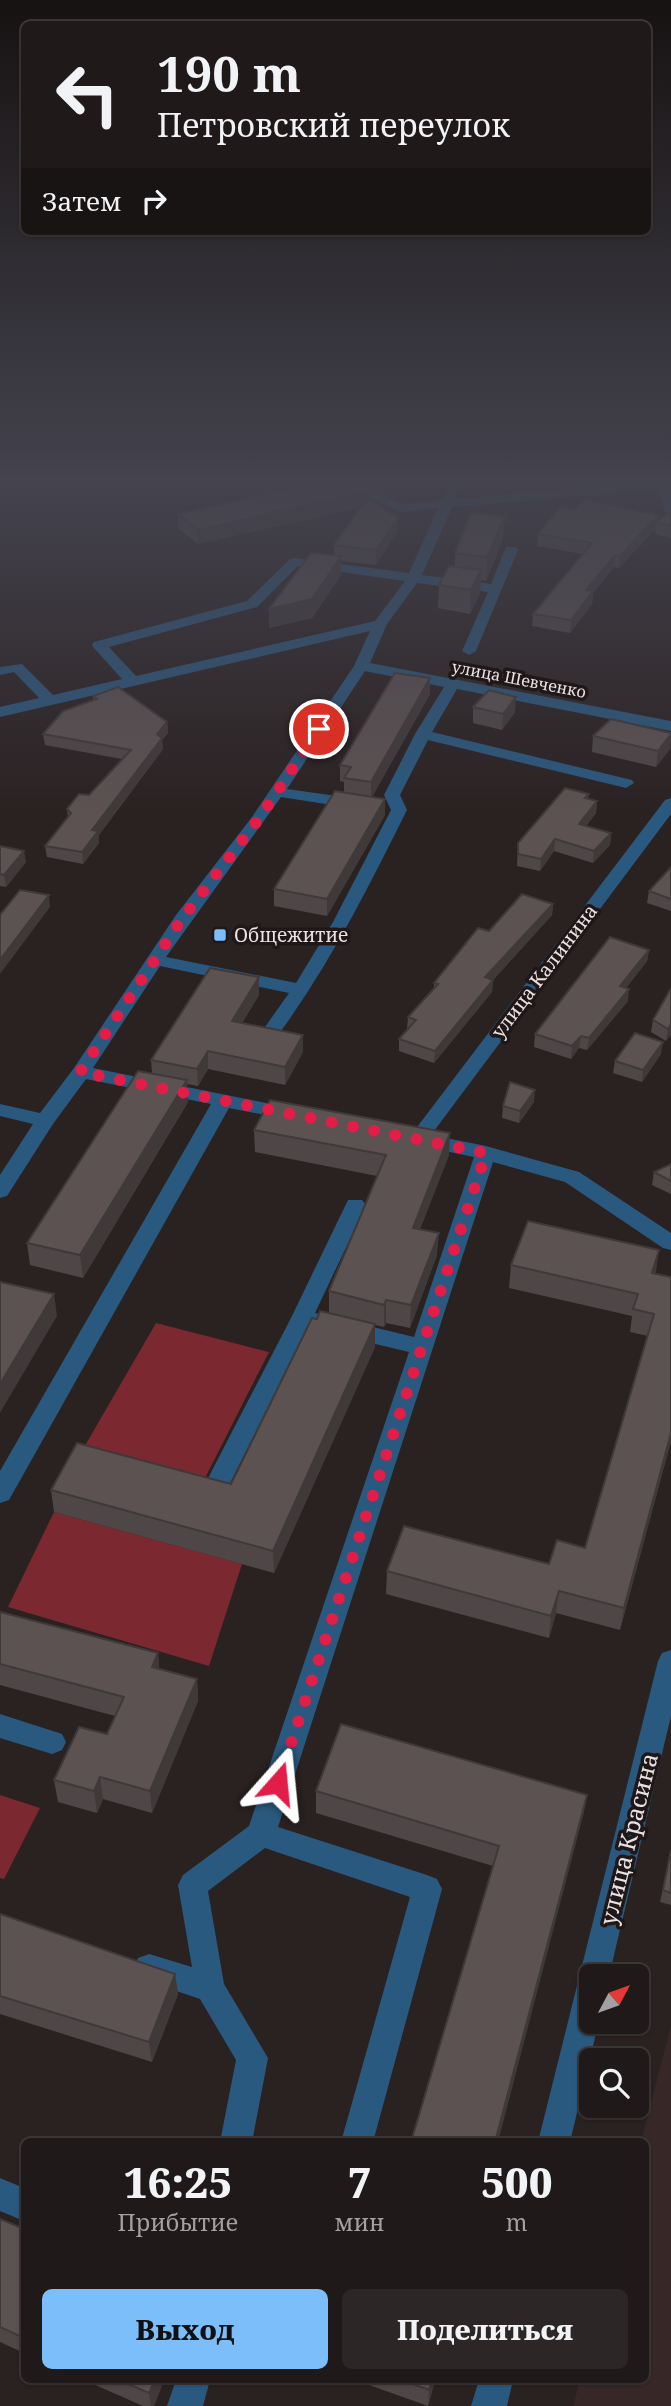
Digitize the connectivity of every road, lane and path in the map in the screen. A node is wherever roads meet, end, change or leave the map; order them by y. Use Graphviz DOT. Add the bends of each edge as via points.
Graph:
graph roads {
  1 [pos="266,591"];
  2 [pos="404,591"];
  3 [pos="495,591"];
  4 [pos="380,624"];
  5 [pos="469,651"];
  6 [pos="361,666"];
  7 [pos="0,671"];
  8 [pos="133,682"];
  9 [pos="453,684"];
  10 [pos="48,700"];
  11 [pos="0,712"];
  12 [pos="671,726"];
  13 [pos="423,734"];
  14 [pos="626,783"];
  15 [pos="277,792"];
  16 [pos="671,803"];
  17 [pos="385,808"];
  18 [pos="155,960"];
  19 [pos="302,990"];
  20 [pos="274,1027"];
  21 [pos="80,1072"];
  22 [pos="223,1100"];
  23 [pos="0,1111"];
  24 [pos="314,1118"];
  25 [pos="45,1120"];
  26 [pos="486,1153"];
  27 [pos="0,1191"];
  28 [pos="355,1205"];
  29 [pos="671,1243"];
  30 [pos="302,1318"];
  31 [pos="422,1347"];
  32 [pos="217,1484"];
  33 [pos="0,1493"];
  34 [pos="671,1661"];
  35 [pos="0,1726"];
  36 [pos="52,1742"];
  37 [pos="261,1834"];
  38 [pos="118,1958"];
  39 [pos="597,1964"];
  40 [pos="210,1988"];
  41 [pos="580,2034"];
  42 [pos="237,2138"];
  43 [pos="358,2138"];
  44 [pos="555,2138"];
  45 [pos="0,2194"];
  46 [pos="21,2204"];
  47 [pos="192,2383"];
  48 [pos="495,2383"];
  49 [pos="184,2406"];
  50 [pos="489,2406"];
  1 -- 8 [label="street" via="253,604 99,645"];
  2 -- 4 [label="street"];
  3 -- 5 [label="street"];
  4 -- 6 [label="street"];
  4 -- 8 [label="street"];
  6 -- 9 [label="street, улица Шевченко"];
  6 -- 15 [label="street"];
  7 -- 10 [label="street" via="17,667"];
  8 -- 10 [label="street"];
  9 -- 12 [label="street, улица Шевченко"];
  9 -- 13 [label="street"];
  10 -- 11 [label="street"];
  13 -- 14 [label="street"];
  13 -- 17 [label="street"];
  15 -- 17 [label="street"];
  15 -- 18 [label="street"];
  16 -- 26 [label="street, улица Калинина" via="411,1138"];
  17 -- 19 [label="street" via="345,915"];
  18 -- 19 [label="street"];
  18 -- 21 [label="street"];
  19 -- 20 [label="street"];
  21 -- 22 [label="street"];
  21 -- 25 [label="street"];
  22 -- 24 [label="street"];
  22 -- 33 [label="street"];
  23 -- 25 [label="street"];
  25 -- 27 [label="street"];
  26 -- 29 [label="street" via="572,1177"];
  26 -- 31 [label="street"];
  28 -- 30 [label="street"];
  30 -- 31 [label="street"];
  30 -- 32 [label="street"];
  31 -- 37 [label="street"];
  34 -- 39 [label="street, улица Красина"];
  35 -- 36 [label="street"];
  37 -- 40 [label="street" via="193,1885"];
  37 -- 43 [label="street" via="426,1889"];
  38 -- 40 [label="street"];
  40 -- 42 [label="street" via="252,2058"];
  41 -- 44 [label="street"];
  45 -- 46 [label="street"];
  47 -- 49 [label="street"];
  48 -- 50 [label="street"];
}
